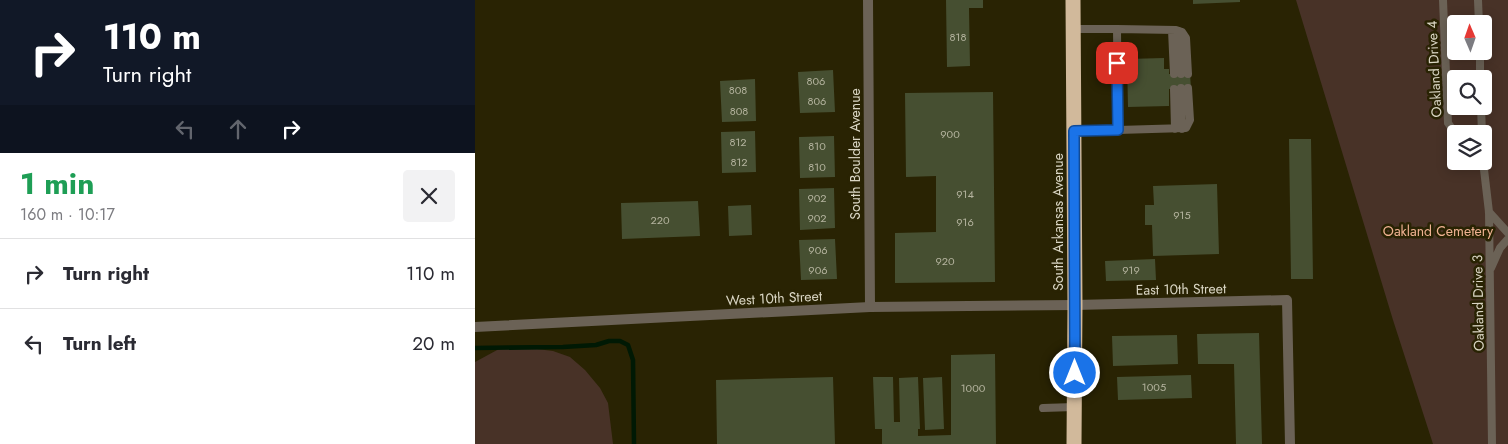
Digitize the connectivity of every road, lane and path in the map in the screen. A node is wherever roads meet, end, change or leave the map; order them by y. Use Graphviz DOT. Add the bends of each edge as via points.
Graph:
graph roads {
  1 [pos="868,0"];
  2 [pos="1073,0"];
  3 [pos="1443,0"];
  4 [pos="1478,0"];
  5 [pos="1479,15"];
  6 [pos="1073,29"];
  7 [pos="1117,30"];
  8 [pos="1176,31"];
  9 [pos="1450,125"];
  10 [pos="1179,129"];
  11 [pos="1118,130"];
  12 [pos="1074,131"];
  13 [pos="1484,170"];
  14 [pos="1489,212"];
  15 [pos="1508,233"];
  16 [pos="1508,240"];
  17 [pos="1490,269"];
  18 [pos="1075,305"];
  19 [pos="870,307"];
  20 [pos="475,327"];
  21 [pos="1074,407"];
  22 [pos="1043,408"];
  23 [pos="1074,444"];
  24 [pos="1290,444"];
  25 [pos="1492,444"];
  1 -- 19 [label="street, South Boulder Avenue"];
  2 -- 6 [label="highway, South Arkansas Avenue"];
  3 -- 9 [label="lane, Oakland Drive 4"];
  4 -- 5 [label="lane"];
  6 -- 7 [label="lane"];
  6 -- 12 [label="highway, South Arkansas Avenue"];
  7 -- 8 [label="lane"];
  7 -- 11 [label="lane"];
  8 -- 8 [label="lane" via="1187,38 1181,74"];
  10 -- 10 [label="lane" via="1181,88 1189,125"];
  10 -- 11 [label="lane"];
  11 -- 12 [label="lane"];
  12 -- 18 [label="highway, South Arkansas Avenue"];
  13 -- 14 [label="lane, Oakland Drive 3"];
  14 -- 15 [label="lane"];
  14 -- 17 [label="lane, Oakland Drive 3"];
  16 -- 17 [label="lane" via="1500,248"];
  17 -- 25 [label="lane, Oakland Drive 3"];
  18 -- 19 [label="street, West 10th Street"];
  18 -- 21 [label="highway, South Arkansas Avenue"];
  18 -- 24 [label="street, East 10th Street" via="1287,300"];
  19 -- 20 [label="street, West 10th Street"];
  21 -- 22 [label="lane"];
  21 -- 23 [label="highway, South Arkansas Avenue"];
}
